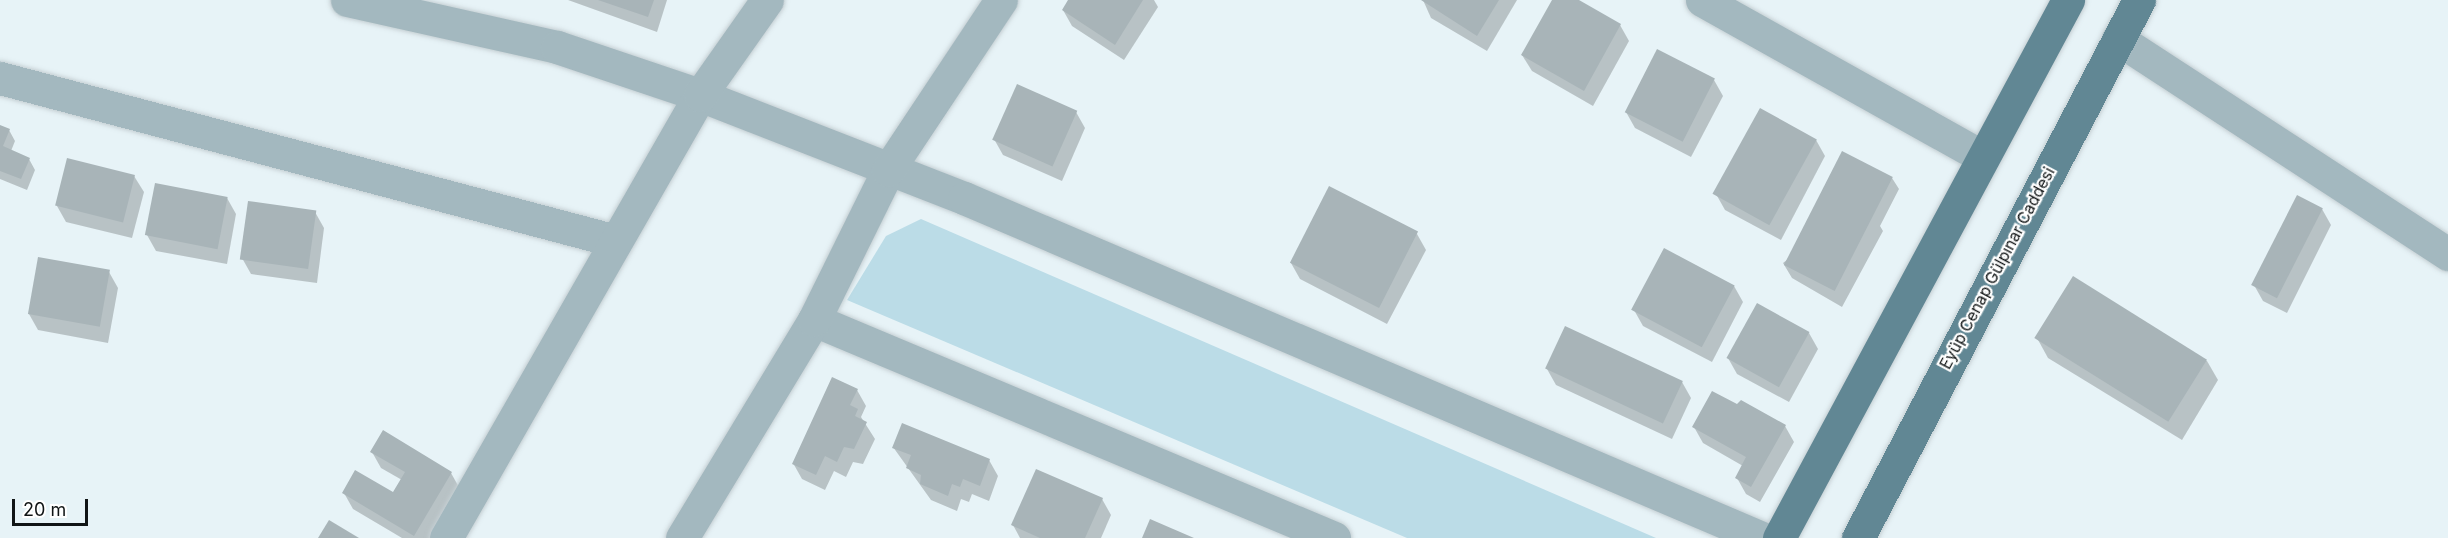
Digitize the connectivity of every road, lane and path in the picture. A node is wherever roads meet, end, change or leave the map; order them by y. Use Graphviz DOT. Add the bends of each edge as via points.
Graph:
graph roads {
  1 [pos="347,0"];
  2 [pos="766,0"];
  3 [pos="1001,0"];
  4 [pos="1702,0"];
  5 [pos="2068,0"];
  6 [pos="2139,0"];
  7 [pos="2118,39"];
  8 [pos="0,78"];
  9 [pos="700,95"];
  10 [pos="1983,157"];
  11 [pos="888,170"];
  12 [pos="616,241"];
  13 [pos="2448,254"];
  14 [pos="814,320"];
  15 [pos="446,538"];
  16 [pos="682,538"];
  17 [pos="1334,538"];
  18 [pos="1762,538"];
  19 [pos="1779,538"];
  20 [pos="1858,538"];
  1 -- 9 [label="street" via="557,47"];
  2 -- 9 [label="street"];
  3 -- 11 [label="street"];
  4 -- 10 [label="street"];
  5 -- 10 [label="main road"];
  6 -- 7 [label="main road, Eyüp Cenap Gülpınar Caddesi"];
  7 -- 13 [label="street"];
  7 -- 20 [label="main road, Eyüp Cenap Gülpınar Caddesi"];
  8 -- 12 [label="street"];
  9 -- 11 [label="street"];
  9 -- 12 [label="street"];
  10 -- 19 [label="main road" via="1826,457"];
  11 -- 14 [label="street"];
  11 -- 18 [label="street" via="964,198"];
  12 -- 15 [label="street"];
  14 -- 16 [label="street"];
  14 -- 17 [label="street"];
}
